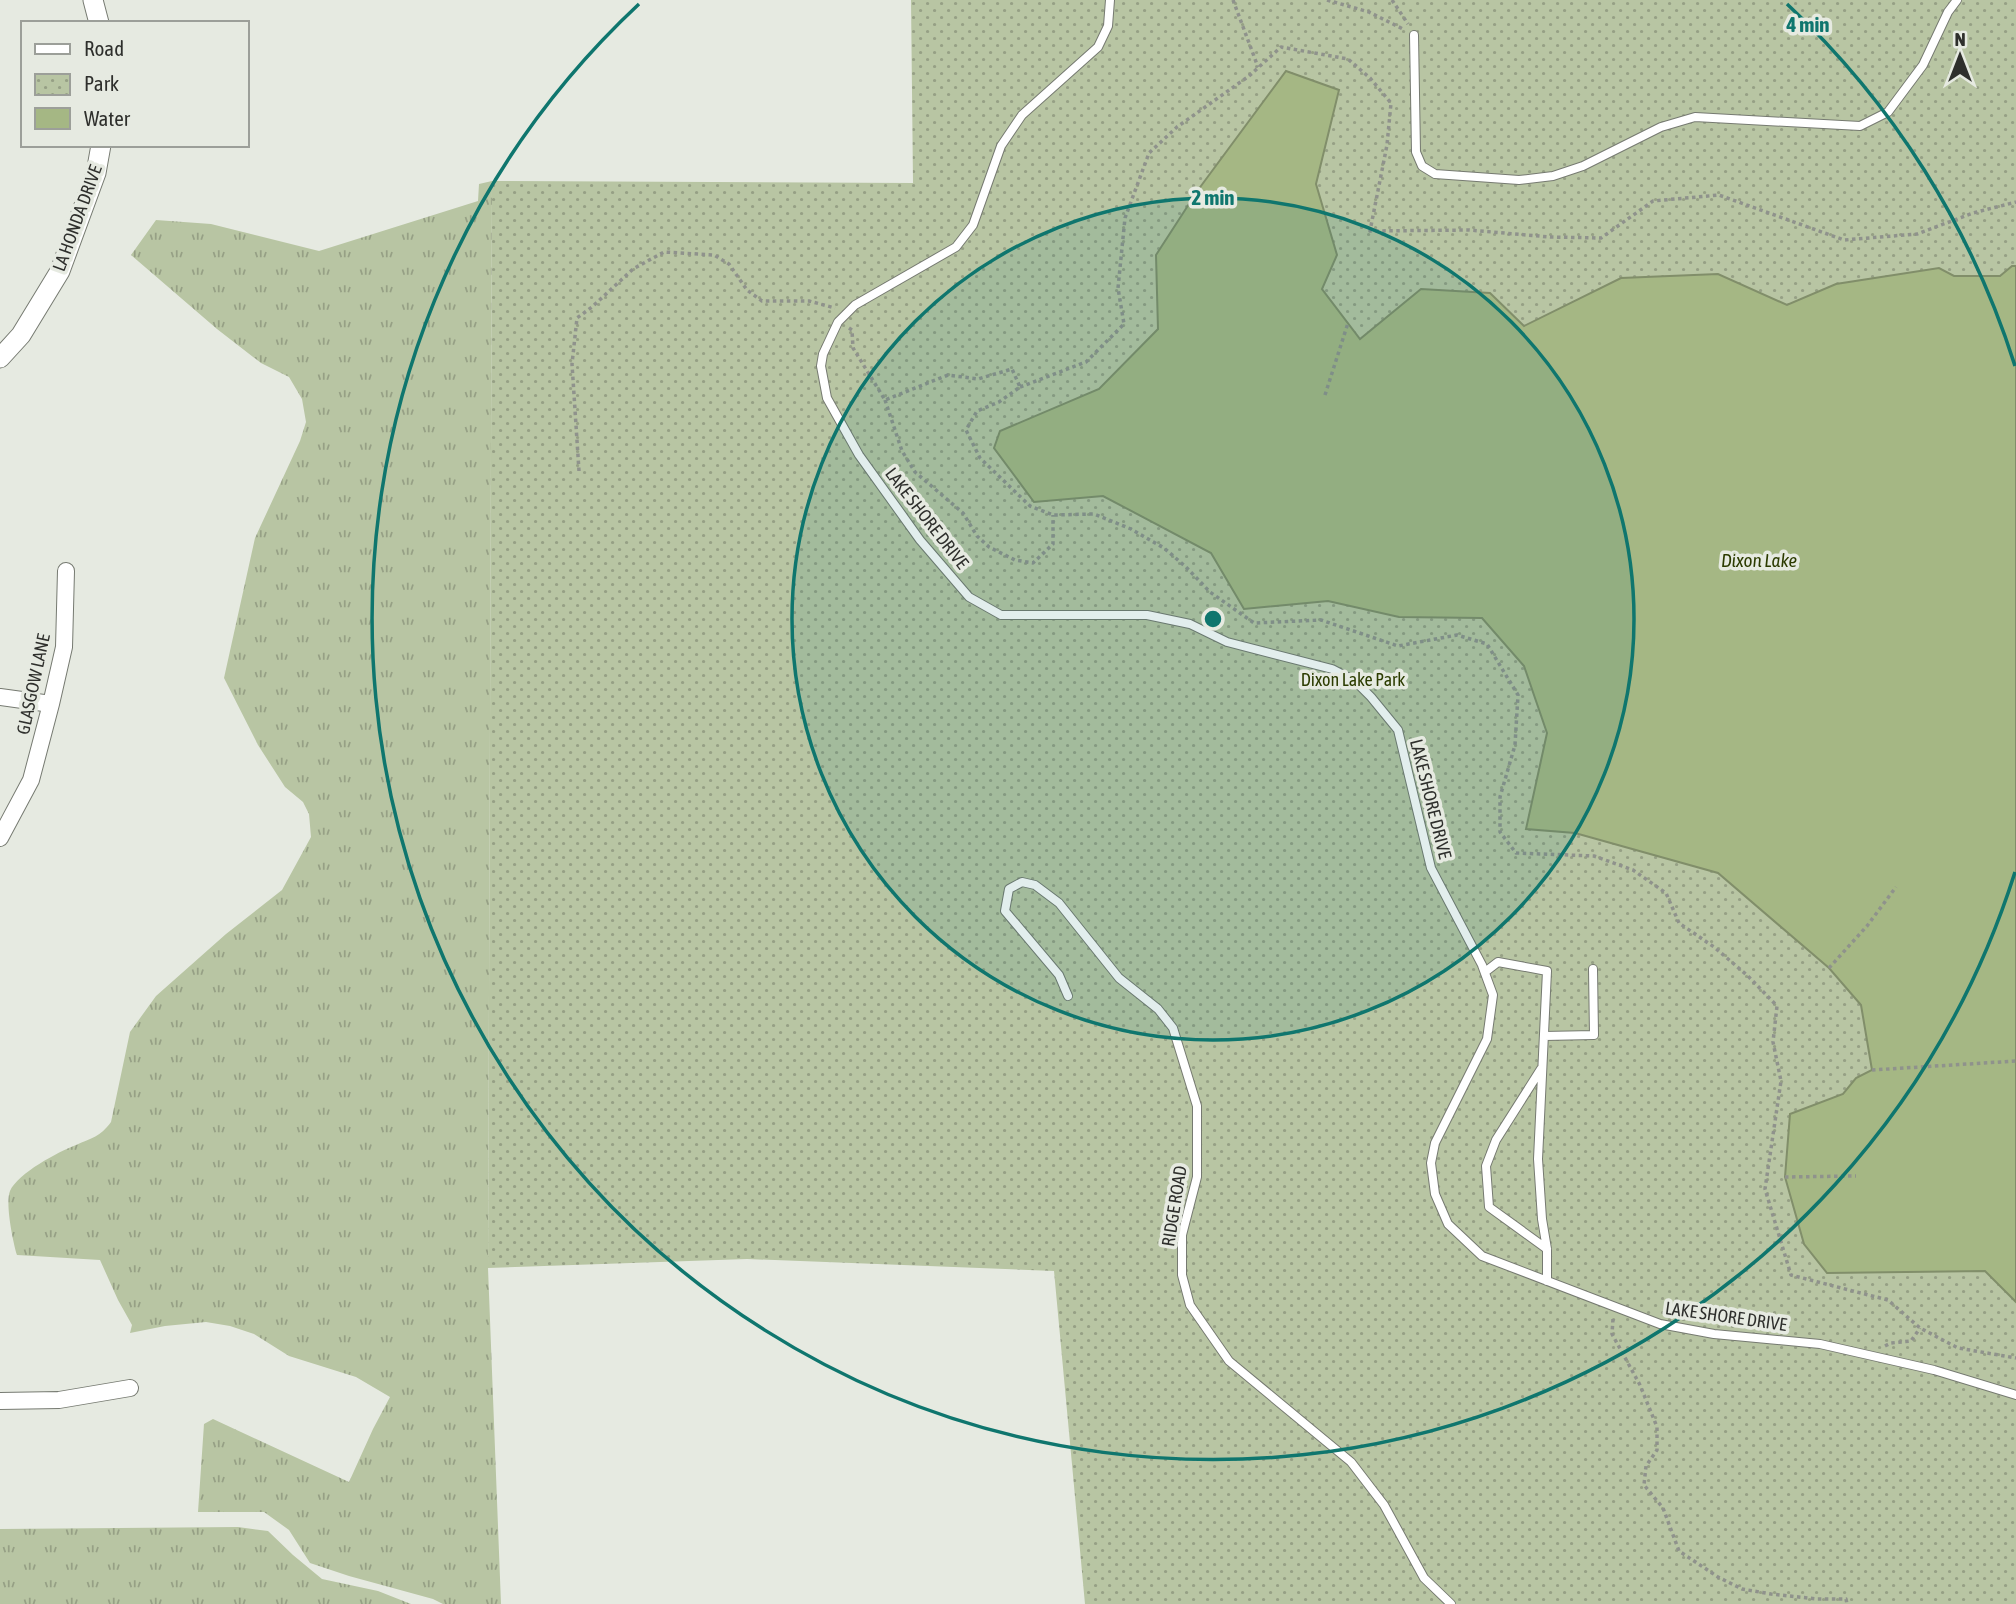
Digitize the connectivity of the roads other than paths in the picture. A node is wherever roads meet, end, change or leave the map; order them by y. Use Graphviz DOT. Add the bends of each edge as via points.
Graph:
graph roads {
  1 [pos="93,0"];
  2 [pos="1110,0"];
  3 [pos="1957,0"];
  4 [pos="98,21"];
  5 [pos="1414,35"];
  6 [pos="101,147"];
  7 [pos="0,358"];
  8 [pos="66,571"];
  9 [pos="0,697"];
  10 [pos="51,704"];
  11 [pos="0,838"];
  12 [pos="1593,969"];
  13 [pos="1485,972"];
  14 [pos="1068,996"];
  15 [pos="1544,1036"];
  16 [pos="1543,1066"];
  17 [pos="1547,1249"];
  18 [pos="1547,1281"];
  19 [pos="130,1388"];
  20 [pos="2016,1395"];
  21 [pos="0,1401"];
  22 [pos="1451,1604"];
  1 -- 4 [label="street"];
  2 -- 13 [label="lane, LAKE SHORE DRIVE" via="1108,26 1098,47 1021,115 1001,146 973,225 956,247 855,305 838,322 821,366 827,398 859,455 920,540 969,597 1001,615 1147,615 1190,624 1227,642 1332,669 1354,681 1398,730 1431,868"];
  3 -- 5 [label="lane" via="1923,65 1888,112 1860,126 1695,117 1661,127 1583,166 1519,180 1435,174 1422,166 1416,152"];
  6 -- 7 [label="street, LA HONDA DRIVE" via="96,173 60,271"];
  8 -- 10 [label="street, GLASGOW LANE" via="64,647"];
  9 -- 10 [label="street"];
  10 -- 11 [label="street, GLASGOW LANE" via="31,780"];
  12 -- 15 [label="lane" via="1594,1035"];
  13 -- 15 [label="lane" via="1498,962 1546,971"];
  13 -- 18 [label="lane, LAKE SHORE DRIVE" via="1493,995 1488,1039 1435,1143 1431,1163 1435,1194 1448,1224 1482,1256"];
  14 -- 22 [label="lane, RIDGE ROAD" via="1059,975 1005,911 1009,889 1021,883 1035,885 1059,904 1119,978 1158,1009 1173,1028 1197,1106 1197,1177 1182,1235 1182,1275 1190,1305 1229,1361 1351,1462 1384,1505 1424,1578"];
  15 -- 16 [label="lane"];
  16 -- 17 [label="lane" via="1538,1159"];
  16 -- 17 [label="lane" via="1496,1140 1486,1166 1489,1207"];
  17 -- 18 [label="lane"];
  18 -- 20 [label="lane, LAKE SHORE DRIVE" via="1660,1324 1821,1344"];
  19 -- 21 [label="street" via="59,1400"];
}
